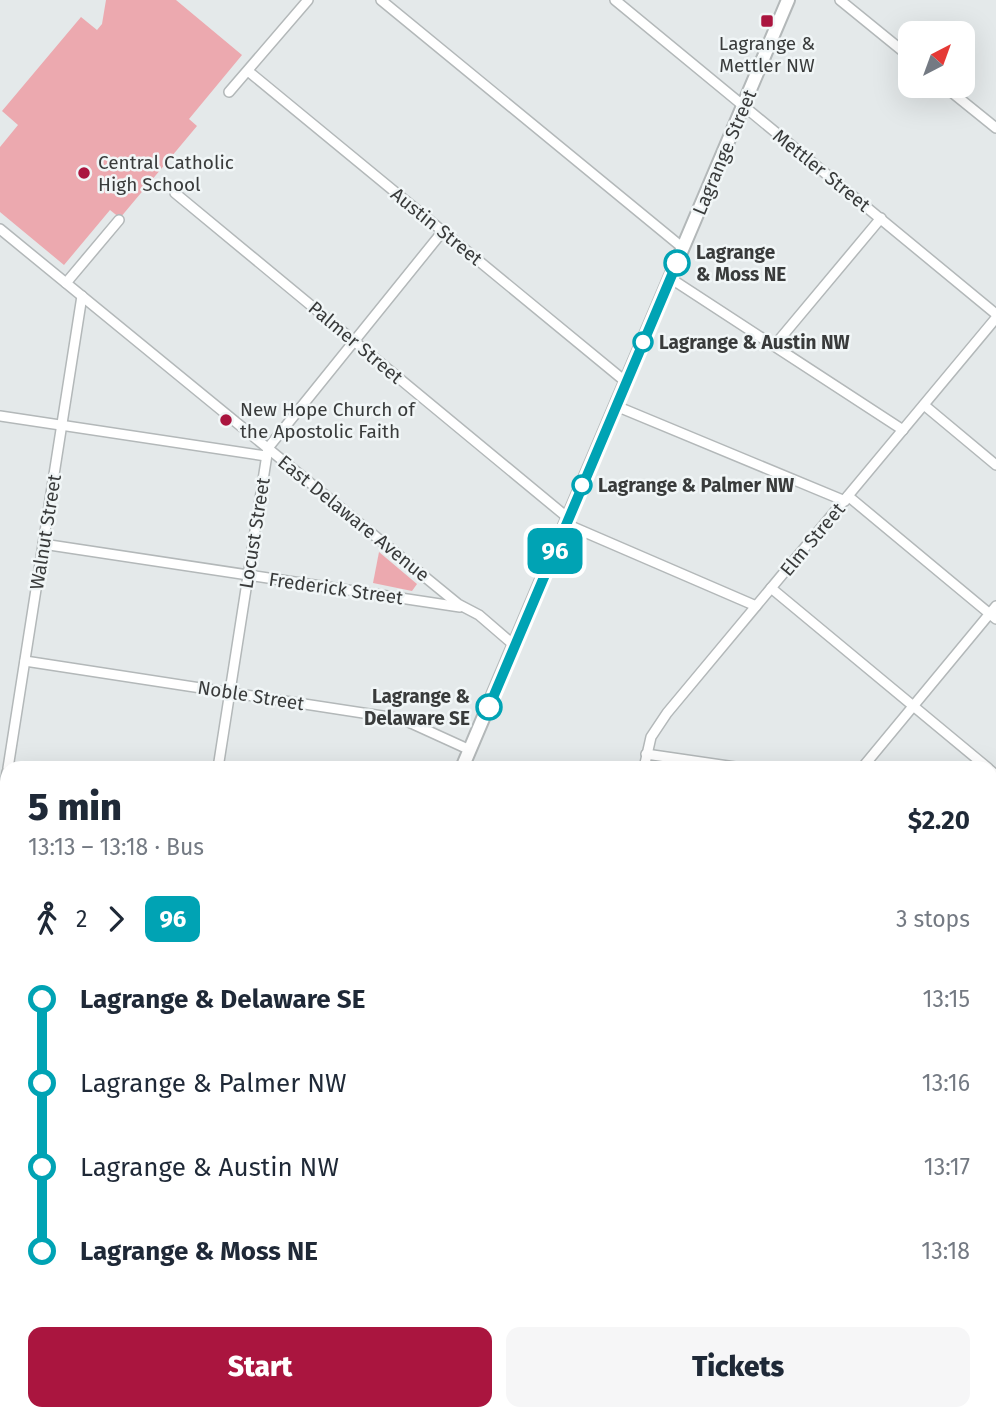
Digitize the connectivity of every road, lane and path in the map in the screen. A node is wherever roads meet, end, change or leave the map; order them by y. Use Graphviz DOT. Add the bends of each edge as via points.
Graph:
graph roads {
  1 [pos="308,0"];
  2 [pos="381,0"];
  3 [pos="615,0"];
  4 [pos="788,0"];
  5 [pos="840,0"];
  6 [pos="898,48"];
  7 [pos="248,71"];
  8 [pos="229,92"];
  9 [pos="959,98"];
  10 [pos="744,105"];
  11 [pos="996,128"];
  12 [pos="175,193"];
  13 [pos="881,218"];
  14 [pos="119,220"];
  15 [pos="0,229"];
  16 [pos="443,231"];
  17 [pos="683,248"];
  18 [pos="670,278"];
  19 [pos="66,283"];
  20 [pos="82,296"];
  21 [pos="996,316"];
  22 [pos="354,341"];
  23 [pos="774,346"];
  24 [pos="626,382"];
  25 [pos="924,405"];
  26 [pos="616,406"];
  27 [pos="0,416"];
  28 [pos="62,424"];
  29 [pos="903,430"];
  30 [pos="267,452"];
  31 [pos="996,465"];
  32 [pos="846,498"];
  33 [pos="567,521"];
  34 [pos="43,544"];
  35 [pos="247,575"];
  36 [pos="771,588"];
  37 [pos="756,606"];
  38 [pos="464,607"];
  39 [pos="994,613"];
  40 [pos="514,646"];
  41 [pos="25,661"];
  42 [pos="230,692"];
  43 [pos="913,706"];
  44 [pos="470,750"];
  45 [pos="646,754"];
  46 [pos="8,761"];
  47 [pos="219,761"];
  48 [pos="465,761"];
  49 [pos="645,761"];
  50 [pos="694,761"];
  51 [pos="868,761"];
  52 [pos="979,761"];
  1 -- 7 [label="street"];
  2 -- 17 [label="street"];
  3 -- 10 [label="street, Mettler Street"];
  4 -- 10 [label="main road, Lagrange Street"];
  5 -- 6 [label="street"];
  7 -- 8 [label="street"];
  7 -- 16 [label="street, Austin Street"];
  9 -- 11 [label="street"];
  10 -- 13 [label="street, Mettler Street"];
  10 -- 17 [label="main road, Lagrange Street"];
  12 -- 22 [label="street, Palmer Street"];
  13 -- 21 [label="street, Mettler Street"];
  13 -- 23 [label="street"];
  14 -- 19 [label="street"];
  15 -- 19 [label="street, East Delaware Avenue"];
  16 -- 22 [label="street, Locust Street"];
  16 -- 24 [label="street, Austin Street"];
  17 -- 18 [label="main road, Lagrange Street"];
  18 -- 23 [label="street"];
  18 -- 24 [label="main road, Lagrange Street"];
  19 -- 20 [label="street, East Delaware Avenue"];
  20 -- 28 [label="street, Walnut Street"];
  20 -- 30 [label="street, East Delaware Avenue"];
  21 -- 25 [label="street, Elm Street"];
  22 -- 30 [label="street, Locust Street"];
  22 -- 33 [label="street, Palmer Street"];
  23 -- 29 [label="street"];
  24 -- 26 [label="main road, Lagrange Street"];
  25 -- 29 [label="street, Elm Street"];
  25 -- 31 [label="street"];
  26 -- 32 [label="street"];
  26 -- 33 [label="main road, Lagrange Street"];
  27 -- 28 [label="street"];
  28 -- 30 [label="street"];
  28 -- 34 [label="street, Walnut Street"];
  29 -- 32 [label="street, Elm Street"];
  30 -- 35 [label="street, Locust Street"];
  30 -- 38 [label="street, East Delaware Avenue"];
  32 -- 36 [label="street, Elm Street"];
  32 -- 39 [label="street"];
  33 -- 37 [label="street, Palmer Street"];
  33 -- 40 [label="main road, Lagrange Street"];
  34 -- 35 [label="street, Frederick Street"];
  34 -- 41 [label="street, Walnut Street"];
  35 -- 38 [label="street, Frederick Street"];
  35 -- 42 [label="street, Locust Street"];
  36 -- 37 [label="street, Elm Street"];
  36 -- 43 [label="street"];
  37 -- 45 [label="street, Elm Street" via="667,713"];
  38 -- 40 [label="street, East Delaware Avenue"];
  39 -- 43 [label="street"];
  40 -- 44 [label="main road, Lagrange Street"];
  41 -- 42 [label="street, Noble Street"];
  41 -- 46 [label="street, Walnut Street"];
  42 -- 44 [label="street, Noble Street" via="402,719"];
  42 -- 47 [label="street, Locust Street"];
  43 -- 51 [label="street"];
  43 -- 52 [label="street"];
  44 -- 48 [label="main road, Lagrange Street"];
  45 -- 49 [label="street, Elm Street"];
  45 -- 50 [label="street"];
}
